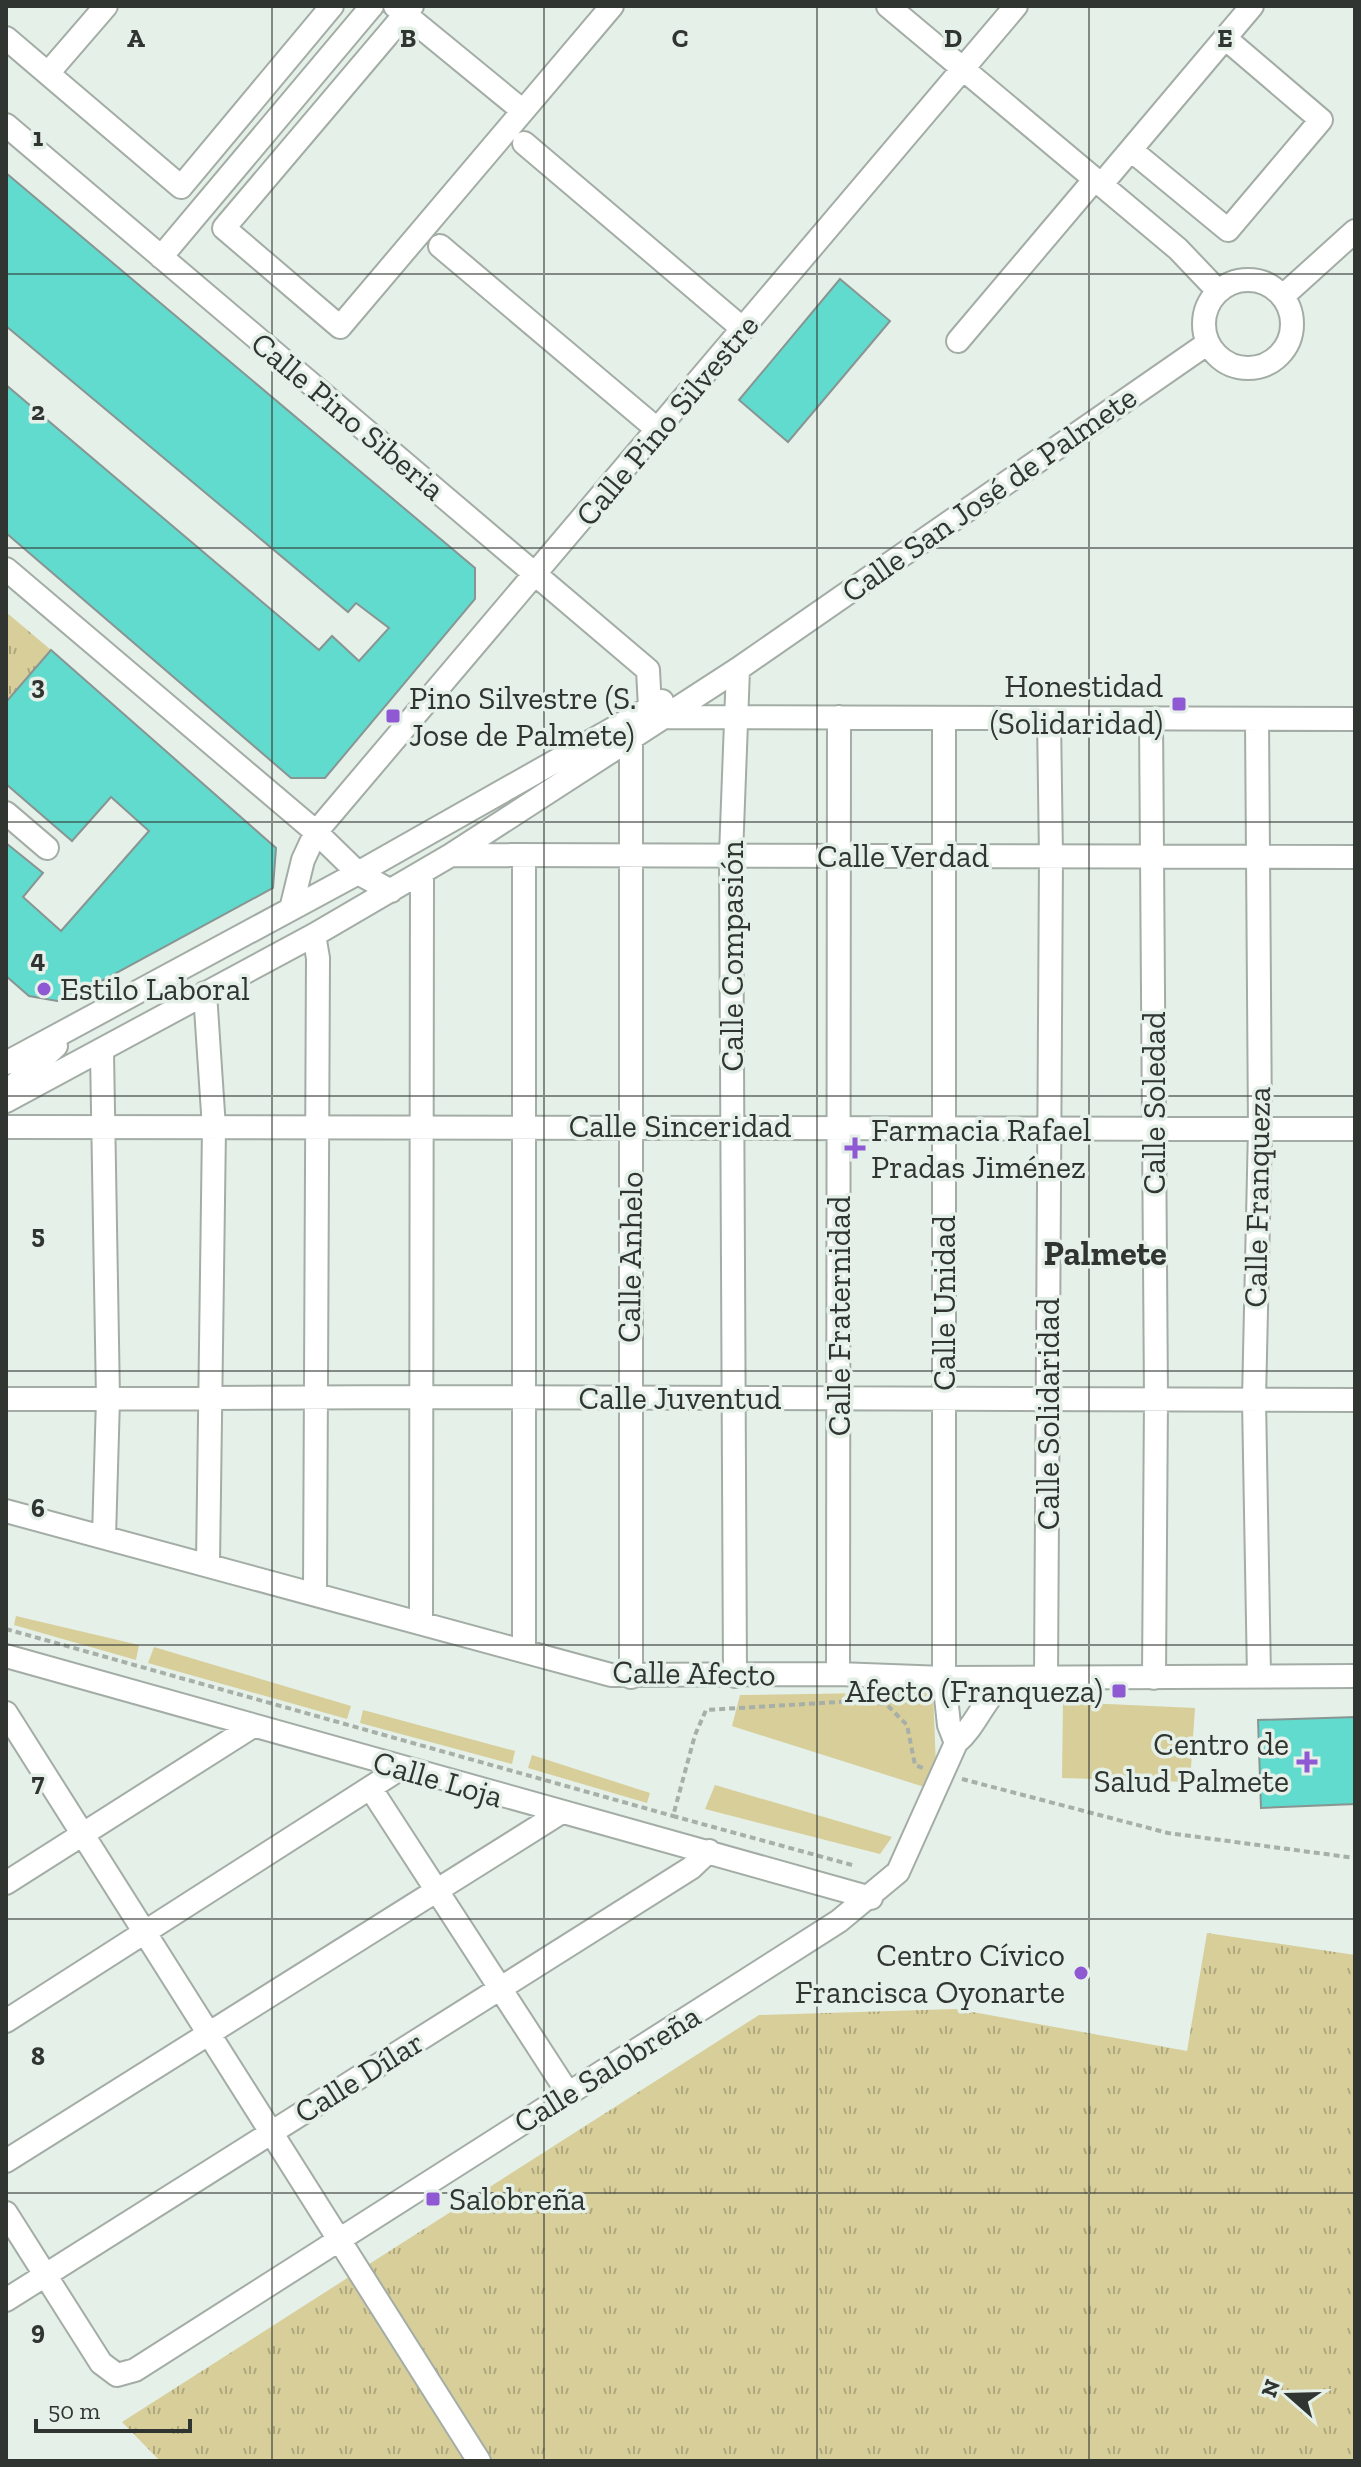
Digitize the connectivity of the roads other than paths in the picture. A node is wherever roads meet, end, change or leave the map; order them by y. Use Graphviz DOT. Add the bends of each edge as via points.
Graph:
graph roads {
  1 [pos="106,6"];
  2 [pos="332,6"];
  3 [pos="372,6"];
  4 [pos="612,6"];
  5 [pos="888,6"];
  6 [pos="1016,6"];
  7 [pos="1252,6"];
  8 [pos="404,9"];
  9 [pos="6,38"];
  10 [pos="1225,38"];
  11 [pos="963,69"];
  12 [pos="49,72"];
  13 [pos="263,88"];
  14 [pos="287,108"];
  15 [pos="523,111"];
  16 [pos="6,125"];
  17 [pos="309,127"];
  18 [pos="524,143"];
  19 [pos="1131,150"];
  20 [pos="1098,182"];
  21 [pos="1355,231"];
  22 [pos="440,246"];
  23 [pos="161,257"];
  24 [pos="1218,291"];
  25 [pos="1283,296"];
  26 [pos="743,329"];
  27 [pos="958,341"];
  28 [pos="1208,343"];
  29 [pos="658,430"];
  30 [pos="6,569"];
  31 [pos="536,575"];
  32 [pos="770,646"];
  33 [pos="738,669"];
  34 [pos="658,712"];
  35 [pos="737,717"];
  36 [pos="839,717"];
  37 [pos="944,718"];
  38 [pos="1049,718"];
  39 [pos="1151,719"];
  40 [pos="1257,719"];
  41 [pos="1355,719"];
  42 [pos="631,741"];
  43 [pos="6,813"];
  44 [pos="316,832"];
  45 [pos="47,848"];
  46 [pos="631,854"];
  47 [pos="451,855"];
  48 [pos="524,855"];
  49 [pos="731,855"];
  50 [pos="839,855"];
  51 [pos="943,856"];
  52 [pos="1152,856"];
  53 [pos="1257,856"];
  54 [pos="1051,857"];
  55 [pos="1355,857"];
  56 [pos="358,873"];
  57 [pos="422,873"];
  58 [pos="391,891"];
  59 [pos="291,909"];
  60 [pos="314,935"];
  61 [pos="205,993"];
  62 [pos="83,1021"];
  63 [pos="102,1052"];
  64 [pos="6,1063"];
  65 [pos="6,1093"];
  66 [pos="6,1101"];
  67 [pos="632,1125"];
  68 [pos="318,1126"];
  69 [pos="419,1126"];
  70 [pos="526,1126"];
  71 [pos="731,1126"];
  72 [pos="839,1126"];
  73 [pos="6,1127"];
  74 [pos="106,1127"];
  75 [pos="1050,1127"];
  76 [pos="1154,1127"];
  77 [pos="214,1128"];
  78 [pos="943,1128"];
  79 [pos="1260,1128"];
  80 [pos="1355,1129"];
  81 [pos="422,1397"];
  82 [pos="210,1398"];
  83 [pos="525,1398"];
  84 [pos="945,1398"];
  85 [pos="1156,1398"];
  86 [pos="6,1399"];
  87 [pos="108,1399"];
  88 [pos="318,1399"];
  89 [pos="629,1399"];
  90 [pos="732,1399"];
  91 [pos="838,1399"];
  92 [pos="1048,1399"];
  93 [pos="1254,1400"];
  94 [pos="1355,1400"];
  95 [pos="6,1511"];
  96 [pos="104,1537"];
  97 [pos="208,1564"];
  98 [pos="315,1592"];
  99 [pos="421,1622"];
  100 [pos="524,1651"];
  101 [pos="6,1656"];
  102 [pos="838,1674"];
  103 [pos="735,1676"];
  104 [pos="1259,1676"];
  105 [pos="1355,1676"];
  106 [pos="631,1677"];
  107 [pos="1046,1677"];
  108 [pos="944,1678"];
  109 [pos="1009,1678"];
  110 [pos="1154,1678"];
  111 [pos="9,1724"];
  112 [pos="253,1726"];
  113 [pos="956,1743"];
  114 [pos="401,1768"];
  115 [pos="371,1789"];
  116 [pos="560,1813"];
  117 [pos="83,1834"];
  118 [pos="709,1851"];
  119 [pos="6,1883"];
  120 [pos="436,1889"];
  121 [pos="871,1898"];
  122 [pos="147,1933"];
  123 [pos="498,1989"];
  124 [pos="6,2021"];
  125 [pos="210,2033"];
  126 [pos="568,2093"];
  127 [pos="273,2131"];
  128 [pos="6,2161"];
  129 [pos="6,2213"];
  130 [pos="340,2239"];
  131 [pos="44,2276"];
  132 [pos="6,2300"];
  133 [pos="479,2461"];
  1 -- 12 [label="street"];
  2 -- 13 [label="street"];
  3 -- 14 [label="street"];
  4 -- 15 [label="street"];
  5 -- 11 [label="street"];
  6 -- 11 [label="street, Calle Pino Silvestre"];
  7 -- 10 [label="street"];
  8 -- 15 [label="street"];
  8 -- 17 [label="street"];
  9 -- 12 [label="street"];
  10 -- 19 [label="street"];
  10 -- 19 [label="street" via="1321,120 1228,230"];
  11 -- 20 [label="street"];
  11 -- 26 [label="street, Calle Pino Silvestre"];
  12 -- 13 [label="street" via="181,187"];
  13 -- 14 [label="street"];
  14 -- 17 [label="street"];
  14 -- 23 [label="street"];
  15 -- 17 [label="street" via="340,327 224,228"];
  16 -- 23 [label="street, Calle Pino Siberia"];
  18 -- 26 [label="street"];
  19 -- 20 [label="street"];
  20 -- 24 [label="street" via="1178,249"];
  20 -- 27 [label="street"];
  21 -- 25 [label="street"];
  22 -- 29 [label="street"];
  23 -- 31 [label="street, Calle Pino Siberia"];
  24 -- 25 [label="street" via="1245,279 1259,280"];
  24 -- 28 [label="street" via="1205,315"];
  25 -- 28 [label="street" via="1291,309 1290,338 1272,361 1258,367 1229,364"];
  26 -- 29 [label="street, Calle Pino Silvestre"];
  28 -- 32 [label="street, Calle San José de Palmete"];
  29 -- 31 [label="street, Calle Pino Silvestre"];
  30 -- 44 [label="street"];
  31 -- 34 [label="street, Calle Pino Siberia" via="648,670"];
  31 -- 44 [label="street, Calle Pino Silvestre"];
  32 -- 33 [label="street, Calle San José de Palmete"];
  32 -- 34 [label="street, Calle San José de Palmete"];
  33 -- 34 [label="street, Calle San José de Palmete"];
  33 -- 35 [label="street, Calle Compasión"];
  34 -- 35 [label="street"];
  34 -- 42 [label="street, Calle San José de Palmete"];
  34 -- 56 [label="street, Calle San José de Palmete"];
  35 -- 36 [label="street"];
  35 -- 49 [label="street, Calle Compasión"];
  36 -- 37 [label="street"];
  36 -- 50 [label="street, Calle Fraternidad"];
  37 -- 38 [label="street"];
  37 -- 51 [label="street, Calle Unidad"];
  38 -- 39 [label="street"];
  38 -- 54 [label="street, Calle Solidaridad"];
  39 -- 40 [label="street"];
  39 -- 52 [label="street, Calle Soledad"];
  40 -- 41 [label="street"];
  40 -- 53 [label="street, Calle Franqueza"];
  42 -- 46 [label="street, Calle Anhelo"];
  42 -- 47 [label="street, Calle San José de Palmete"];
  43 -- 45 [label="street"];
  44 -- 56 [label="street"];
  44 -- 59 [label="street, Calle Pino Silvestre"];
  46 -- 48 [label="street, Calle Verdad"];
  46 -- 49 [label="street, Calle Verdad"];
  46 -- 67 [label="street, Calle Anhelo"];
  47 -- 48 [label="street, Calle Verdad"];
  47 -- 57 [label="street, Calle San José de Palmete"];
  48 -- 70 [label="street"];
  49 -- 50 [label="street, Calle Verdad"];
  49 -- 71 [label="street, Calle Compasión"];
  50 -- 51 [label="street, Calle Verdad"];
  50 -- 72 [label="street, Calle Fraternidad"];
  51 -- 54 [label="street, Calle Verdad"];
  51 -- 78 [label="street, Calle Unidad"];
  52 -- 53 [label="street, Calle Verdad"];
  52 -- 54 [label="street, Calle Verdad"];
  52 -- 76 [label="street, Calle Soledad"];
  53 -- 55 [label="street, Calle Verdad"];
  53 -- 79 [label="street, Calle Franqueza"];
  54 -- 75 [label="street, Calle Solidaridad"];
  56 -- 58 [label="street"];
  56 -- 59 [label="street, Calle San José de Palmete"];
  57 -- 58 [label="street, Calle San José de Palmete"];
  57 -- 69 [label="street"];
  58 -- 60 [label="street, Calle San José de Palmete"];
  59 -- 62 [label="street, Calle San José de Palmete"];
  60 -- 61 [label="street, Calle San José de Palmete"];
  60 -- 68 [label="street"];
  61 -- 63 [label="street, Calle San José de Palmete"];
  61 -- 77 [label="street"];
  62 -- 64 [label="street, Calle San José de Palmete"];
  62 -- 65 [label="street"];
  63 -- 66 [label="street, Calle San José de Palmete"];
  63 -- 74 [label="street"];
  67 -- 70 [label="street, Calle Sinceridad"];
  67 -- 71 [label="street, Calle Sinceridad"];
  67 -- 89 [label="street, Calle Anhelo"];
  68 -- 69 [label="street, Calle Sinceridad"];
  68 -- 77 [label="street, Calle Sinceridad"];
  68 -- 88 [label="street"];
  69 -- 70 [label="street, Calle Sinceridad"];
  69 -- 81 [label="street"];
  70 -- 83 [label="street"];
  71 -- 72 [label="street, Calle Sinceridad"];
  71 -- 90 [label="street, Calle Compasión"];
  72 -- 78 [label="street, Calle Sinceridad"];
  72 -- 91 [label="street, Calle Fraternidad"];
  73 -- 74 [label="street, Calle Sinceridad"];
  74 -- 77 [label="street, Calle Sinceridad"];
  74 -- 87 [label="street"];
  75 -- 76 [label="street, Calle Sinceridad"];
  75 -- 78 [label="street, Calle Sinceridad"];
  75 -- 92 [label="street, Calle Solidaridad"];
  76 -- 79 [label="street, Calle Sinceridad"];
  76 -- 85 [label="street, Calle Soledad"];
  77 -- 82 [label="street"];
  78 -- 84 [label="street, Calle Unidad"];
  79 -- 80 [label="street, Calle Sinceridad"];
  79 -- 93 [label="street, Calle Franqueza"];
  81 -- 83 [label="street, Calle Juventud"];
  81 -- 88 [label="street, Calle Juventud"];
  81 -- 99 [label="street"];
  82 -- 87 [label="street, Calle Juventud"];
  82 -- 88 [label="street, Calle Juventud"];
  82 -- 97 [label="street"];
  83 -- 89 [label="street, Calle Juventud"];
  83 -- 100 [label="street"];
  84 -- 91 [label="street, Calle Juventud"];
  84 -- 92 [label="street, Calle Juventud"];
  84 -- 108 [label="street, Calle Unidad"];
  85 -- 92 [label="street, Calle Juventud"];
  85 -- 93 [label="street, Calle Juventud"];
  85 -- 110 [label="street, Calle Soledad"];
  86 -- 87 [label="street, Calle Juventud"];
  87 -- 96 [label="street"];
  88 -- 98 [label="street"];
  89 -- 90 [label="street, Calle Juventud"];
  89 -- 106 [label="street, Calle Anhelo"];
  90 -- 91 [label="street, Calle Juventud"];
  90 -- 103 [label="street, Calle Compasión"];
  91 -- 102 [label="street, Calle Fraternidad"];
  92 -- 107 [label="street, Calle Solidaridad"];
  93 -- 94 [label="street, Calle Juventud"];
  93 -- 104 [label="street, Calle Franqueza"];
  95 -- 96 [label="street, Calle Afecto"];
  96 -- 97 [label="street, Calle Afecto"];
  97 -- 98 [label="street, Calle Afecto"];
  98 -- 99 [label="street, Calle Afecto"];
  99 -- 100 [label="street, Calle Afecto"];
  100 -- 106 [label="street, Calle Afecto"];
  101 -- 112 [label="street, Calle Loja"];
  102 -- 103 [label="street, Calle Afecto"];
  102 -- 108 [label="street, Calle Afecto"];
  103 -- 106 [label="street, Calle Afecto"];
  104 -- 105 [label="street, Calle Afecto"];
  104 -- 110 [label="street, Calle Afecto"];
  107 -- 109 [label="street, Calle Afecto"];
  107 -- 110 [label="street, Calle Afecto"];
  108 -- 109 [label="street, Calle Afecto"];
  108 -- 113 [label="street, Calle Unidad"];
  109 -- 113 [label="street, Calle Salobreña" via="993,1689"];
  111 -- 117 [label="street"];
  112 -- 114 [label="street, Calle Loja"];
  112 -- 117 [label="street"];
  113 -- 121 [label="street, Calle Salobreña" via="898,1872"];
  114 -- 115 [label="street"];
  114 -- 116 [label="street, Calle Loja"];
  115 -- 120 [label="street"];
  115 -- 122 [label="street"];
  116 -- 118 [label="street, Calle Loja"];
  116 -- 120 [label="street"];
  117 -- 119 [label="street"];
  117 -- 122 [label="street"];
  118 -- 121 [label="street, Calle Loja"];
  118 -- 123 [label="street, Calle Dílar" via="691,1868"];
  120 -- 123 [label="street"];
  120 -- 125 [label="street"];
  121 -- 126 [label="street, Calle Salobreña"];
  122 -- 124 [label="street"];
  122 -- 125 [label="street"];
  123 -- 126 [label="street"];
  123 -- 127 [label="street, Calle Dílar"];
  125 -- 127 [label="street"];
  125 -- 128 [label="street"];
  126 -- 130 [label="street, Calle Salobreña"];
  127 -- 130 [label="street"];
  127 -- 131 [label="street, Calle Dílar"];
  129 -- 131 [label="street"];
  130 -- 131 [label="street, Calle Salobreña" via="135,2370 117,2375 101,2363"];
  130 -- 133 [label="street"];
  131 -- 132 [label="street, Calle Dílar"];
}
